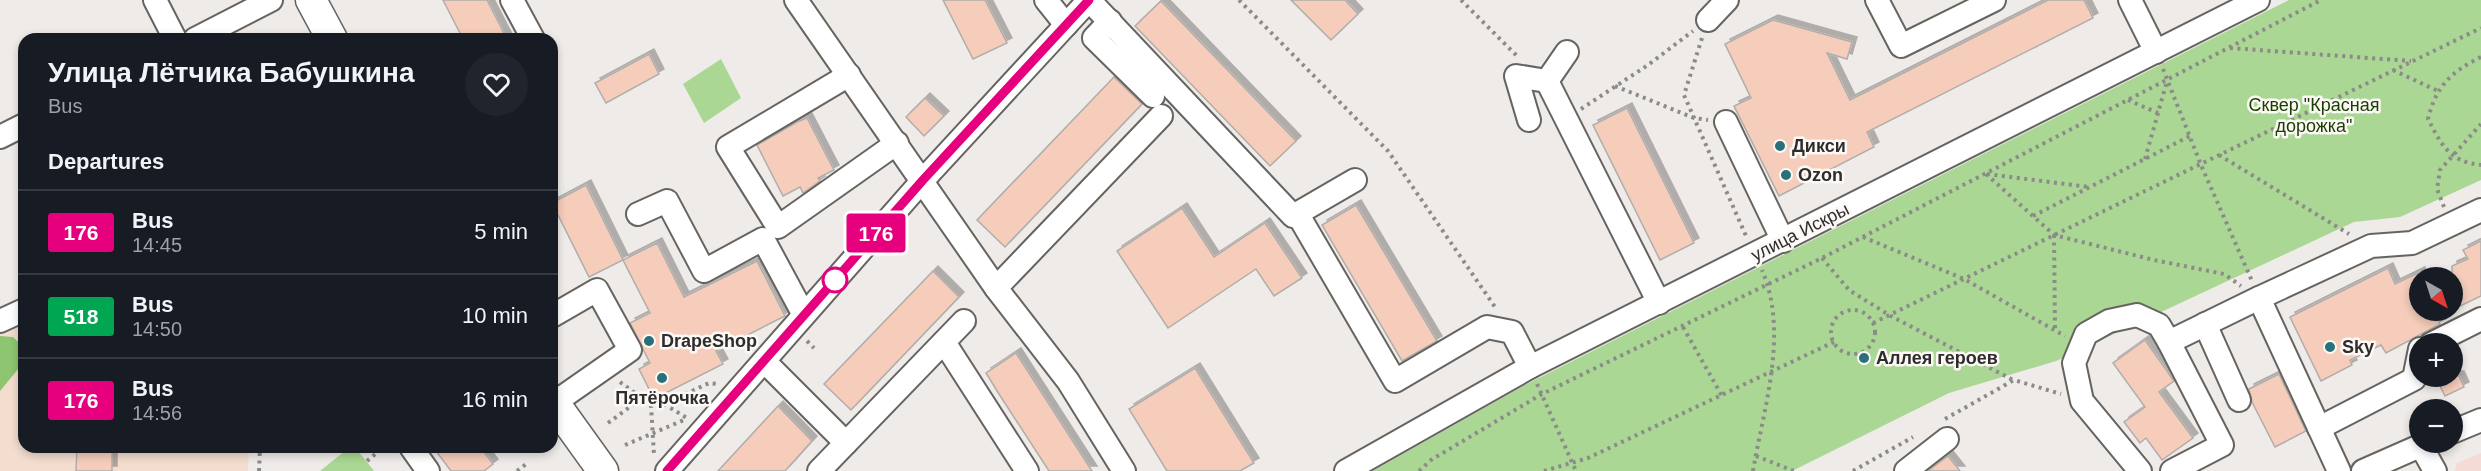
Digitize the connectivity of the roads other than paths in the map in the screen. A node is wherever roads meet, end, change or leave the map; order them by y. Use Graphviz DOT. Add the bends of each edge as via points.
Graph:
graph roads {
  1 [pos="155,0"];
  2 [pos="271,0"];
  3 [pos="311,0"];
  4 [pos="512,0"];
  5 [pos="796,0"];
  6 [pos="1046,0"];
  7 [pos="1089,0"];
  8 [pos="1727,0"];
  9 [pos="1877,0"];
  10 [pos="1994,0"];
  11 [pos="2130,0"];
  12 [pos="2258,0"];
  13 [pos="1708,20"];
  14 [pos="1110,21"];
  15 [pos="1066,25"];
  16 [pos="172,33"];
  17 [pos="207,33"];
  18 [pos="329,33"];
  19 [pos="530,33"];
  20 [pos="1567,52"];
  21 [pos="2156,52"];
  22 [pos="849,75"];
  23 [pos="1547,81"];
  24 [pos="1529,120"];
  25 [pos="1726,122"];
  26 [pos="18,128"];
  27 [pos="0,137"];
  28 [pos="897,143"];
  29 [pos="923,180"];
  30 [pos="1355,180"];
  31 [pos="2481,210"];
  32 [pos="1297,213"];
  33 [pos="638,214"];
  34 [pos="1783,241"];
  35 [pos="996,288"];
  36 [pos="2259,297"];
  37 [pos="1659,303"];
  38 [pos="18,313"];
  39 [pos="558,313"];
  40 [pos="804,315"];
  41 [pos="2481,319"];
  42 [pos="0,321"];
  43 [pos="964,321"];
  44 [pos="2205,324"];
  45 [pos="2453,333"];
  46 [pos="944,342"];
  47 [pos="2169,342"];
  48 [pos="764,361"];
  49 [pos="1530,367"];
  50 [pos="2409,382"];
  51 [pos="558,398"];
  52 [pos="2239,400"];
  53 [pos="558,408"];
  54 [pos="2481,420"];
  55 [pos="2463,427"];
  56 [pos="2319,428"];
  57 [pos="1946,430"];
  58 [pos="846,443"];
  59 [pos="415,453"];
  60 [pos="2413,453"];
  61 [pos="2429,453"];
  62 [pos="2398,464"];
  63 [pos="661,469"];
  64 [pos="428,471"];
  65 [pos="603,471"];
  66 [pos="819,471"];
  67 [pos="1027,471"];
  68 [pos="1124,471"];
  69 [pos="1346,471"];
  70 [pos="1906,471"];
  71 [pos="2140,471"];
  72 [pos="2172,471"];
  73 [pos="2339,471"];
  74 [pos="2363,471"];
  75 [pos="2436,471"];
  1 -- 16 [label="street"];
  2 -- 17 [label="street"];
  3 -- 18 [label="main road"];
  4 -- 19 [label="street"];
  5 -- 22 [label="street"];
  6 -- 15 [label="street"];
  7 -- 14 [label="street"];
  7 -- 15 [label="street"];
  8 -- 13 [label="street"];
  9 -- 10 [label="street" via="1901,46"];
  11 -- 21 [label="street"];
  12 -- 21 [label="street, улица Искры"];
  14 -- 32 [label="street" via="1293,216"];
  14 -- 35 [label="street" via="1094,38 1157,106"];
  15 -- 29 [label="street"];
  20 -- 23 [label="street"];
  21 -- 34 [label="street, улица Искры"];
  22 -- 28 [label="street"];
  22 -- 28 [label="street" via="728,147 778,227"];
  23 -- 24 [label="street" via="1516,76"];
  23 -- 37 [label="street"];
  25 -- 34 [label="street"];
  26 -- 27 [label="street"];
  28 -- 29 [label="street"];
  29 -- 35 [label="street"];
  29 -- 40 [label="street"];
  30 -- 32 [label="street"];
  31 -- 36 [label="street" via="2412,243 2371,246"];
  32 -- 49 [label="street" via="1395,381 1487,327 1512,332"];
  33 -- 40 [label="street" via="668,201 704,272 763,239"];
  34 -- 37 [label="street, улица Искры"];
  35 -- 68 [label="street" via="1068,381"];
  36 -- 44 [label="street"];
  36 -- 56 [label="street"];
  37 -- 49 [label="street, улица Искры"];
  38 -- 42 [label="street"];
  39 -- 51 [label="street" via="597,290 630,350"];
  40 -- 48 [label="street"];
  41 -- 45 [label="street"];
  43 -- 46 [label="street"];
  44 -- 47 [label="street"];
  44 -- 52 [label="street"];
  46 -- 58 [label="street"];
  46 -- 67 [label="street"];
  47 -- 71 [label="street" via="2159,326 2137,315 2109,321 2086,334 2074,363 2082,401"];
  47 -- 72 [label="street" via="2222,446"];
  48 -- 58 [label="street"];
  48 -- 63 [label="street"];
  49 -- 69 [label="street, улица Искры"];
  50 -- 56 [label="street"];
  53 -- 65 [label="main road"];
  54 -- 55 [label="street"];
  56 -- 73 [label="street"];
  57 -- 70 [label="street"];
  58 -- 66 [label="street"];
  59 -- 64 [label="street"];
  60 -- 62 [label="street"];
  61 -- 75 [label="street"];
  62 -- 74 [label="street"];
}
